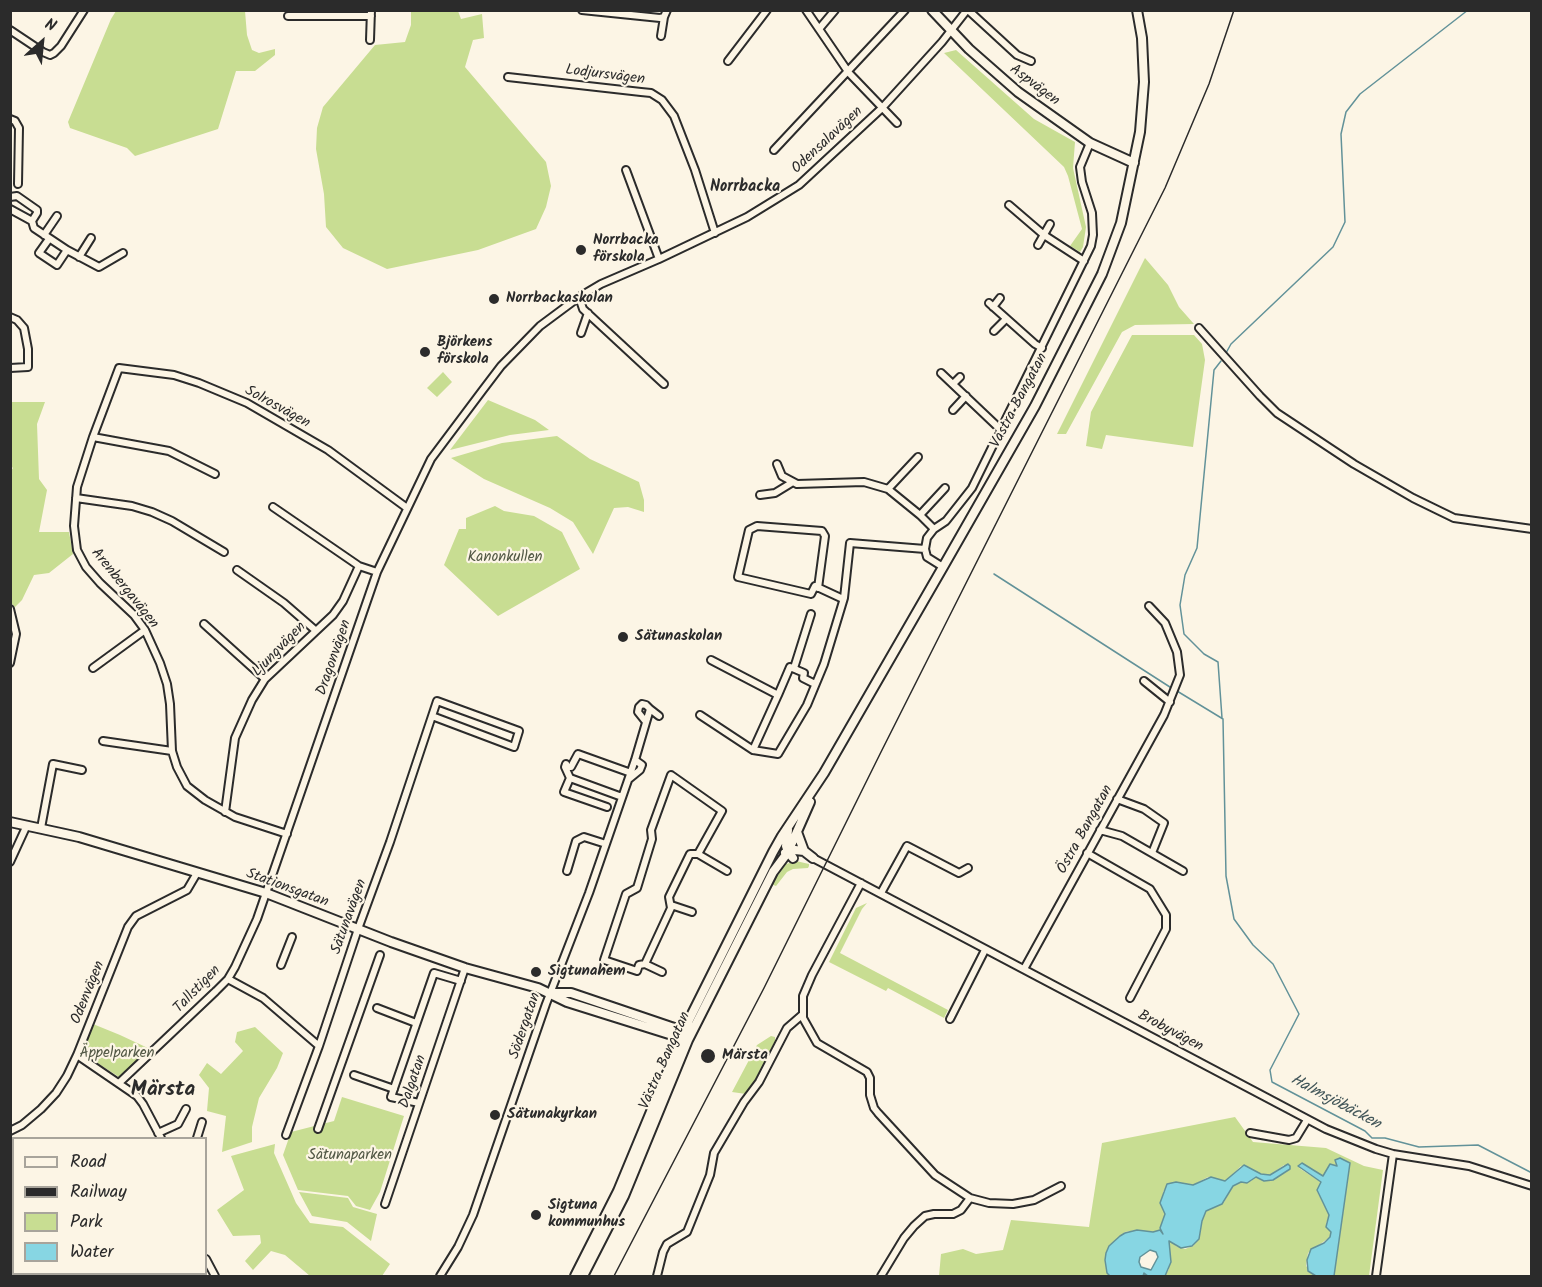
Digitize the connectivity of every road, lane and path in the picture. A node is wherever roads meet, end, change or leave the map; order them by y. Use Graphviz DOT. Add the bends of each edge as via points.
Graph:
graph roads {
  1 [pos="84,10"];
  2 [pos="582,10"];
  3 [pos="767,10"];
  4 [pos="806,10"];
  5 [pos="835,10"];
  6 [pos="905,10"];
  7 [pos="932,10"];
  8 [pos="967,10"];
  9 [pos="1137,10"];
  10 [pos="609,12"];
  11 [pos="371,13"];
  12 [pos="665,14"];
  13 [pos="288,16"];
  14 [pos="819,29"];
  15 [pos="10,30"];
  16 [pos="951,31"];
  17 [pos="661,36"];
  18 [pos="370,40"];
  19 [pos="728,61"];
  20 [pos="1031,61"];
  21 [pos="849,73"];
  22 [pos="508,77"];
  23 [pos="882,108"];
  24 [pos="10,119"];
  25 [pos="897,123"];
  26 [pos="1090,143"];
  27 [pos="774,150"];
  28 [pos="1134,164"];
  29 [pos="626,170"];
  30 [pos="18,184"];
  31 [pos="10,197"];
  32 [pos="1009,205"];
  33 [pos="10,209"];
  34 [pos="57,216"];
  35 [pos="32,221"];
  36 [pos="1050,224"];
  37 [pos="715,233"];
  38 [pos="1044,235"];
  39 [pos="47,237"];
  40 [pos="91,238"];
  41 [pos="1038,245"];
  42 [pos="66,250"];
  43 [pos="123,253"];
  44 [pos="79,257"];
  45 [pos="659,259"];
  46 [pos="1084,261"];
  47 [pos="579,297"];
  48 [pos="1000,298"];
  49 [pos="588,313"];
  50 [pos="10,317"];
  51 [pos="1006,319"];
  52 [pos="1199,328"];
  53 [pos="994,331"];
  54 [pos="581,333"];
  55 [pos="1042,348"];
  56 [pos="10,368"];
  57 [pos="119,368"];
  58 [pos="941,373"];
  59 [pos="960,377"];
  60 [pos="664,384"];
  61 [pos="953,384"];
  62 [pos="966,396"];
  63 [pos="953,410"];
  64 [pos="1000,429"];
  65 [pos="93,437"];
  66 [pos="445,439"];
  67 [pos="918,457"];
  68 [pos="777,464"];
  69 [pos="215,474"];
  70 [pos="793,482"];
  71 [pos="945,488"];
  72 [pos="888,489"];
  73 [pos="760,495"];
  74 [pos="76,498"];
  75 [pos="273,507"];
  76 [pos="407,508"];
  77 [pos="920,515"];
  78 [pos="934,529"];
  79 [pos="1532,529"];
  80 [pos="925,549"];
  81 [pos="224,552"];
  82 [pos="359,566"];
  83 [pos="943,567"];
  84 [pos="237,570"];
  85 [pos="376,572"];
  86 [pos="818,588"];
  87 [pos="843,599"];
  88 [pos="1149,606"];
  89 [pos="10,609"];
  90 [pos="811,615"];
  91 [pos="204,624"];
  92 [pos="145,630"];
  93 [pos="315,630"];
  94 [pos="711,660"];
  95 [pos="10,663"];
  96 [pos="93,668"];
  97 [pos="794,668"];
  98 [pos="265,679"];
  99 [pos="1143,681"];
  100 [pos="815,684"];
  101 [pos="777,695"];
  102 [pos="1170,702"];
  103 [pos="650,709"];
  104 [pos="700,715"];
  105 [pos="432,716"];
  106 [pos="659,716"];
  107 [pos="646,722"];
  108 [pos="103,741"];
  109 [pos="753,750"];
  110 [pos="172,751"];
  111 [pos="82,770"];
  112 [pos="629,776"];
  113 [pos="570,778"];
  114 [pos="622,797"];
  115 [pos="1117,799"];
  116 [pos="607,807"];
  117 [pos="225,812"];
  118 [pos="10,822"];
  119 [pos="27,825"];
  120 [pos="41,828"];
  121 [pos="793,828"];
  122 [pos="1100,830"];
  123 [pos="287,834"];
  124 [pos="606,844"];
  125 [pos="804,851"];
  126 [pos="1087,853"];
  127 [pos="1152,853"];
  128 [pos="698,854"];
  129 [pos="791,855"];
  130 [pos="813,858"];
  131 [pos="10,862"];
  132 [pos="968,868"];
  133 [pos="567,871"];
  134 [pos="727,871"];
  135 [pos="1183,871"];
  136 [pos="764,872"];
  137 [pos="196,873"];
  138 [pos="861,883"];
  139 [pos="266,893"];
  140 [pos="882,893"];
  141 [pos="671,905"];
  142 [pos="692,912"];
  143 [pos="358,929"];
  144 [pos="292,937"];
  145 [pos="985,950"];
  146 [pos="380,955"];
  147 [pos="645,964"];
  148 [pos="281,965"];
  149 [pos="465,968"];
  150 [pos="1024,969"];
  151 [pos="662,972"];
  152 [pos="228,979"];
  153 [pos="461,981"];
  154 [pos="550,993"];
  155 [pos="1130,998"];
  156 [pos="377,1008"];
  157 [pos="802,1015"];
  158 [pos="950,1018"];
  159 [pos="416,1023"];
  160 [pos="686,1036"];
  161 [pos="319,1046"];
  162 [pos="77,1055"];
  163 [pos="354,1075"];
  164 [pos="119,1083"];
  165 [pos="394,1089"];
  166 [pos="419,1103"];
  167 [pos="186,1109"];
  168 [pos="1307,1120"];
  169 [pos="202,1122"];
  170 [pos="318,1129"];
  171 [pos="10,1131"];
  172 [pos="1250,1133"];
  173 [pos="286,1135"];
  174 [pos="159,1136"];
  175 [pos="197,1137"];
  176 [pos="1393,1154"];
  177 [pos="1061,1186"];
  178 [pos="1532,1186"];
  179 [pos="970,1198"];
  180 [pos="385,1204"];
  181 [pos="207,1261"];
  182 [pos="215,1276"];
  183 [pos="440,1276"];
  184 [pos="575,1276"];
  185 [pos="583,1276"];
  186 [pos="657,1276"];
  187 [pos="881,1276"];
  188 [pos="1377,1276"];
  1 -- 15 [label="street" via="61,46 50,55"];
  2 -- 10 [label="street"];
  3 -- 19 [label="street"];
  4 -- 14 [label="street"];
  5 -- 14 [label="street"];
  6 -- 21 [label="street"];
  7 -- 16 [label="street, Aspvägen"];
  8 -- 16 [label="street, Odensalavägen"];
  8 -- 20 [label="street" via="1017,55"];
  9 -- 28 [label="street, Västra Bangatan" via="1144,82"];
  10 -- 12 [label="street"];
  11 -- 13 [label="street"];
  11 -- 18 [label="street"];
  12 -- 17 [label="street"];
  14 -- 21 [label="street"];
  16 -- 23 [label="street, Odensalavägen"];
  16 -- 26 [label="street, Aspvägen" via="1017,92"];
  21 -- 23 [label="street"];
  21 -- 27 [label="street"];
  22 -- 37 [label="street, Lodjursvägen" via="651,93 662,100 674,116"];
  23 -- 25 [label="street"];
  23 -- 37 [label="street, Odensalavägen" via="799,185"];
  24 -- 30 [label="street" via="19,128"];
  26 -- 28 [label="street, Aspvägen"];
  26 -- 46 [label="street" via="1080,167 1092,213 1093,235"];
  28 -- 83 [label="street, Västra Bangatan" via="1121,223 1102,274 1035,406"];
  29 -- 45 [label="street"];
  31 -- 35 [label="street" via="17,196 37,210"];
  32 -- 38 [label="street"];
  33 -- 35 [label="street"];
  34 -- 39 [label="street"];
  35 -- 39 [label="street" via="34,228"];
  36 -- 38 [label="street"];
  37 -- 45 [label="street, Odensalavägen"];
  38 -- 41 [label="street"];
  38 -- 46 [label="street"];
  39 -- 42 [label="street"];
  39 -- 42 [label="street" via="39,253 57,265"];
  40 -- 44 [label="street"];
  42 -- 44 [label="street"];
  43 -- 44 [label="street" via="99,267"];
  45 -- 47 [label="street, Odensalavägen"];
  46 -- 55 [label="street"];
  47 -- 49 [label="street"];
  47 -- 66 [label="street, Odensalavägen" via="540,326 509,358"];
  48 -- 51 [label="street" via="991,305"];
  49 -- 54 [label="street"];
  49 -- 60 [label="street"];
  50 -- 56 [label="street" via="24,328 28,349 28,367"];
  51 -- 53 [label="street"];
  51 -- 55 [label="street"];
  52 -- 79 [label="street" via="1277,413 1354,464 1454,518"];
  55 -- 64 [label="street"];
  57 -- 65 [label="street, Arenbergavägen"];
  57 -- 76 [label="street, Solrosvägen" via="174,375 247,403 328,450"];
  58 -- 61 [label="street"];
  59 -- 61 [label="street"];
  61 -- 62 [label="street"];
  62 -- 63 [label="street"];
  62 -- 64 [label="street"];
  64 -- 78 [label="street" via="972,488 946,521"];
  65 -- 69 [label="street" via="169,451"];
  65 -- 74 [label="street, Arenbergavägen"];
  66 -- 76 [label="street, Dragonvägen"];
  67 -- 72 [label="street"];
  68 -- 70 [label="street" via="782,476"];
  70 -- 72 [label="street" via="864,482"];
  70 -- 73 [label="street" via="775,493"];
  71 -- 77 [label="street"];
  72 -- 77 [label="street"];
  74 -- 81 [label="street" via="152,512"];
  74 -- 92 [label="street, Arenbergavägen" via="77,550 100,583"];
  75 -- 82 [label="street"];
  76 -- 85 [label="street, Dragonvägen"];
  77 -- 78 [label="street"];
  78 -- 80 [label="street"];
  80 -- 83 [label="street" via="927,557"];
  80 -- 87 [label="street" via="850,543"];
  82 -- 85 [label="street"];
  82 -- 93 [label="street, Ljungvägen" via="343,601"];
  83 -- 121 [label="street, Västra Bangatan"];
  84 -- 93 [label="street"];
  85 -- 123 [label="street, Dragonvägen"];
  86 -- 86 [label="street" via="815,586 811,594 738,577 749,530 757,526 822,531 825,536"];
  86 -- 87 [label="street"];
  87 -- 100 [label="street"];
  88 -- 102 [label="street, Östra Bangatan" via="1165,623 1177,652 1180,675"];
  89 -- 95 [label="street" via="16,634"];
  90 -- 97 [label="street"];
  91 -- 98 [label="street"];
  92 -- 96 [label="street"];
  92 -- 110 [label="street, Arenbergavägen" via="167,684"];
  93 -- 98 [label="street, Ljungvägen"];
  94 -- 101 [label="street"];
  97 -- 100 [label="street"];
  97 -- 101 [label="street" via="790,666"];
  98 -- 117 [label="street, Ljungvägen" via="235,738"];
  99 -- 102 [label="street"];
  100 -- 109 [label="street" via="778,754"];
  101 -- 109 [label="street"];
  102 -- 115 [label="street, Östra Bangatan"];
  103 -- 106 [label="street"];
  103 -- 107 [label="street, Södergatan"];
  103 -- 107 [label="street, Södergatan" via="642,704 639,707 638,712"];
  104 -- 109 [label="street"];
  105 -- 105 [label="street, Sätunavägen" via="437,701 519,731 514,747"];
  105 -- 143 [label="street, Sätunavägen"];
  107 -- 112 [label="street, Södergatan"];
  108 -- 110 [label="street"];
  110 -- 117 [label="street, Arenbergavägen" via="187,786"];
  111 -- 120 [label="street" via="53,764"];
  112 -- 113 [label="street" via="578,754 571,767 566,765"];
  112 -- 114 [label="street, Södergatan"];
  113 -- 114 [label="street"];
  113 -- 116 [label="street" via="564,792"];
  114 -- 124 [label="street, Södergatan"];
  115 -- 122 [label="street, Östra Bangatan"];
  115 -- 127 [label="street" via="1144,809 1164,823"];
  117 -- 123 [label="street, Arenbergavägen"];
  118 -- 119 [label="street, Stationsgatan"];
  119 -- 120 [label="street, Stationsgatan"];
  119 -- 131 [label="street"];
  120 -- 137 [label="street, Stationsgatan"];
  121 -- 125 [label="street"];
  121 -- 129 [label="street, Västra Bangatan" via="787,837"];
  121 -- 136 [label="street, Västra Bangatan" via="782,836"];
  122 -- 126 [label="street, Östra Bangatan"];
  122 -- 127 [label="street" via="1122,836"];
  123 -- 139 [label="street, Dragonvägen"];
  124 -- 133 [label="street" via="584,837 576,841"];
  124 -- 154 [label="street, Södergatan"];
  125 -- 129 [label="street"];
  125 -- 130 [label="street, Brobyvägen"];
  126 -- 150 [label="street, Östra Bangatan"];
  126 -- 155 [label="street" via="1150,889 1166,915 1166,929"];
  127 -- 135 [label="street"];
  128 -- 134 [label="street"];
  128 -- 141 [label="street" via="690,854 669,897"];
  128 -- 147 [label="street" via="722,811 671,775 651,830 652,839 637,888 626,894 604,960 637,971"];
  129 -- 130 [label="street, Brobyvägen"];
  129 -- 136 [label="street, Västra Bangatan" via="780,855"];
  129 -- 160 [label="street, Västra Bangatan" via="773,872"];
  130 -- 138 [label="street, Brobyvägen"];
  132 -- 140 [label="street" via="959,873 907,846"];
  136 -- 160 [label="street, Västra Bangatan"];
  137 -- 139 [label="street, Stationsgatan"];
  137 -- 162 [label="street, Odenvägen" via="187,890 136,916 128,927"];
  138 -- 140 [label="street, Brobyvägen"];
  138 -- 157 [label="street" via="812,975 803,996"];
  139 -- 143 [label="street, Stationsgatan"];
  139 -- 152 [label="street, Tallstigen"];
  140 -- 145 [label="street, Brobyvägen"];
  141 -- 142 [label="street"];
  141 -- 147 [label="street"];
  143 -- 149 [label="street, Stationsgatan"];
  143 -- 161 [label="street, Sätunavägen"];
  144 -- 148 [label="street"];
  145 -- 150 [label="street, Brobyvägen"];
  145 -- 158 [label="street"];
  146 -- 170 [label="street"];
  147 -- 151 [label="street"];
  149 -- 153 [label="street, Dalgatan"];
  149 -- 154 [label="street, Stationsgatan"];
  150 -- 168 [label="street, Brobyvägen"];
  152 -- 161 [label="street" via="263,998"];
  152 -- 164 [label="street, Tallstigen"];
  153 -- 159 [label="street" via="434,973"];
  153 -- 166 [label="street, Dalgatan"];
  154 -- 160 [label="street, Stationsgatan" via="567,1002"];
  154 -- 183 [label="street, Södergatan" via="470,1222"];
  156 -- 159 [label="street"];
  157 -- 179 [label="street" via="817,1043 867,1072 874,1108 894,1132 935,1174"];
  157 -- 186 [label="street" via="780,1038 759,1082 714,1152 710,1175 691,1224 687,1232 667,1245"];
  159 -- 165 [label="street"];
  160 -- 184 [label="street, Västra Bangatan" via="618,1191"];
  160 -- 185 [label="street, Västra Bangatan" via="624,1196"];
  161 -- 173 [label="street, Sätunavägen"];
  162 -- 164 [label="street"];
  162 -- 171 [label="street, Odenvägen" via="56,1093 22,1125"];
  163 -- 165 [label="street"];
  164 -- 174 [label="street" via="143,1104"];
  165 -- 166 [label="street" via="391,1097"];
  166 -- 180 [label="street, Dalgatan"];
  167 -- 174 [label="street" via="178,1124"];
  168 -- 172 [label="street" via="1296,1138 1289,1140"];
  168 -- 176 [label="street, Brobyvägen"];
  169 -- 175 [label="street"];
  176 -- 178 [label="street, Brobyvägen" via="1469,1166"];
  176 -- 188 [label="street"];
  177 -- 179 [label="street" via="1034,1200 1013,1204"];
  179 -- 187 [label="street" via="953,1214 925,1216 904,1238"];
  181 -- 182 [label="street"];
}
